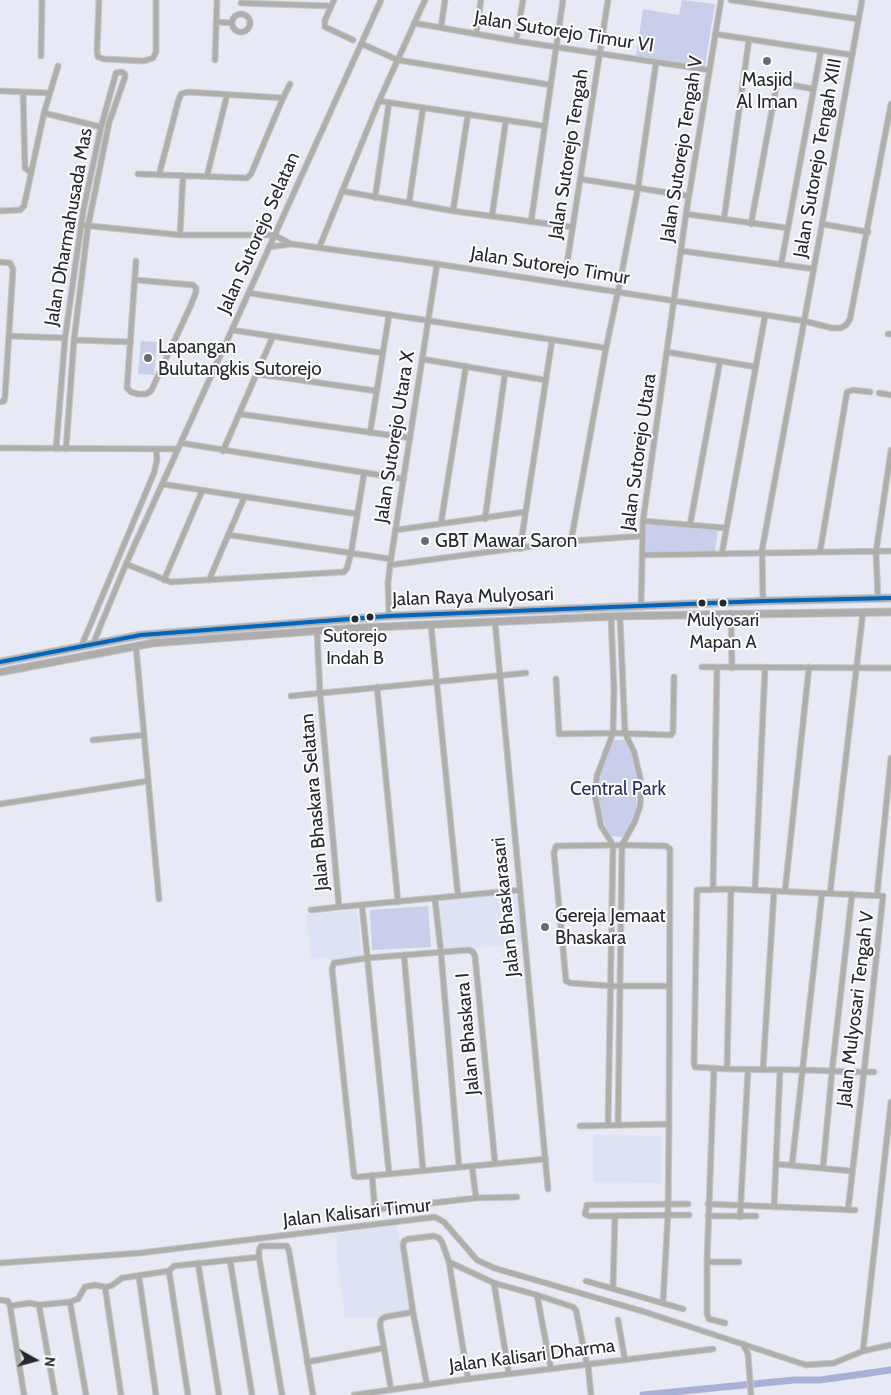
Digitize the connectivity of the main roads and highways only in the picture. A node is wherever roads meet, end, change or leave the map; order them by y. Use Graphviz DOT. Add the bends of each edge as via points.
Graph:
graph roads {
  1 [pos="891,598"];
  2 [pos="748,602"];
  3 [pos="891,612"];
  4 [pos="749,613"];
  5 [pos="455,614"];
  6 [pos="456,623"];
  7 [pos="283,625"];
  8 [pos="268,626"];
  9 [pos="284,634"];
  10 [pos="269,635"];
  11 [pos="34,655"];
  12 [pos="0,662"];
  13 [pos="37,664"];
  14 [pos="0,672"];
  1 -- 2 [label="main road, Jalan Raya Mulyosari"];
  2 -- 4 [label="main road"];
  2 -- 5 [label="main road, Jalan Raya Mulyosari"];
  3 -- 4 [label="main road, Jalan Raya Mulyosari"];
  4 -- 6 [label="main road, Jalan Raya Mulyosari"];
  5 -- 6 [label="main road"];
  5 -- 7 [label="main road, Jalan Raya Mulyosari"];
  6 -- 9 [label="main road, Jalan Raya Mulyosari"];
  7 -- 8 [label="main road, Jalan Raya Mulyosari"];
  7 -- 9 [label="main road"];
  8 -- 10 [label="main road"];
  8 -- 11 [label="main road, Jalan Raya Mulyosari" via="141,635"];
  9 -- 10 [label="main road, Jalan Raya Mulyosari"];
  10 -- 13 [label="main road, Jalan Raya Mulyosari" via="153,643"];
  11 -- 12 [label="main road, Jalan Raya Mulyosari"];
  11 -- 13 [label="main road"];
  13 -- 14 [label="main road, Jalan Raya Mulyosari"];
}
